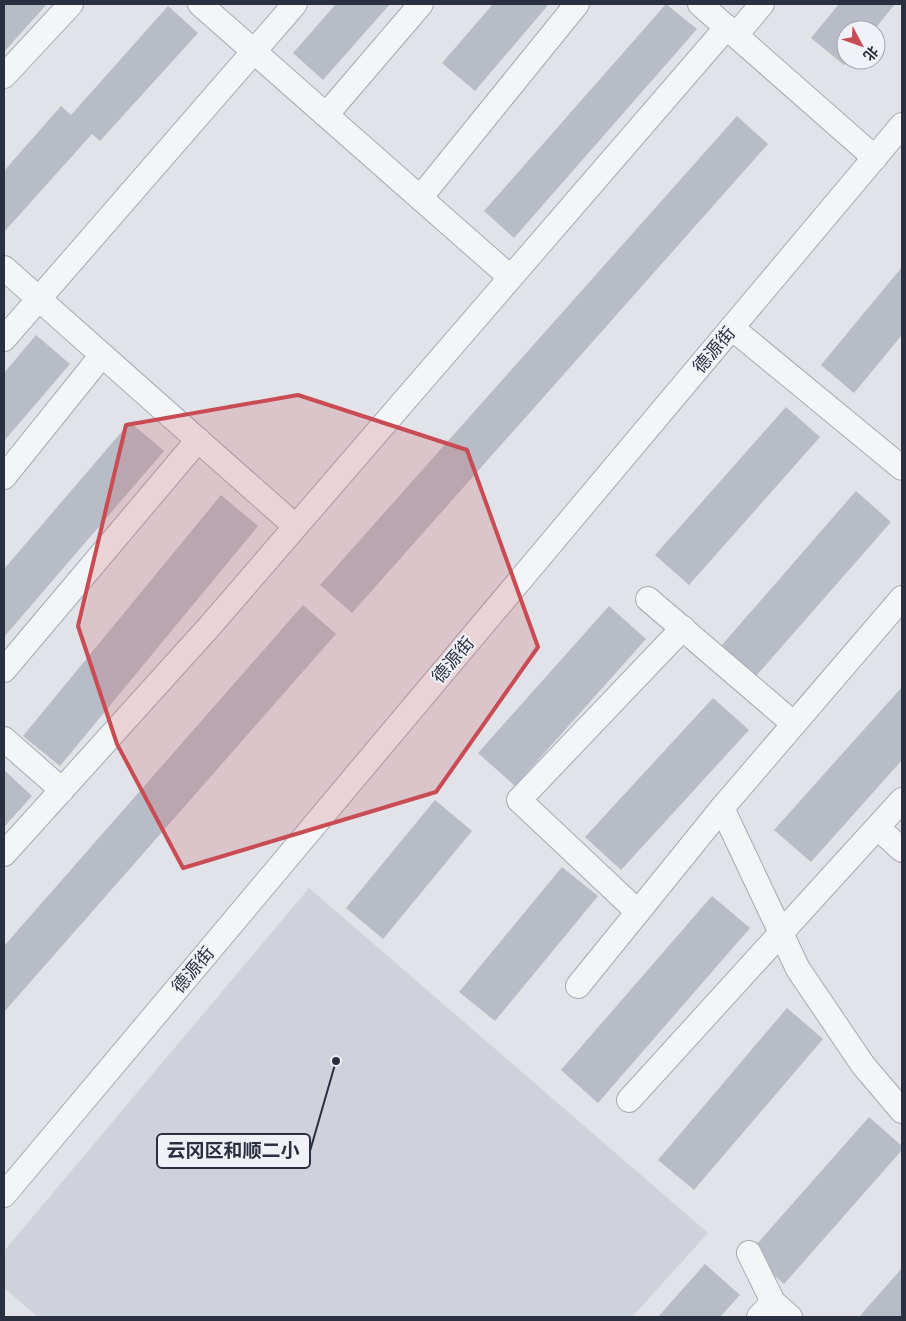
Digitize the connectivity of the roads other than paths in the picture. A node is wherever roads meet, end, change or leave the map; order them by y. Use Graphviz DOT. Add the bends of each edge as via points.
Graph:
graph roads {
  1 [pos="71,4"];
  2 [pos="200,4"];
  3 [pos="295,4"];
  4 [pos="421,4"];
  5 [pos="577,4"];
  6 [pos="700,4"];
  7 [pos="762,4"];
  8 [pos="731,31"];
  9 [pos="254,51"];
  10 [pos="4,76"];
  11 [pos="326,115"];
  12 [pos="902,125"];
  13 [pos="875,158"];
  14 [pos="420,198"];
  15 [pos="4,268"];
  16 [pos="510,278"];
  17 [pos="39,299"];
  18 [pos="732,328"];
  19 [pos="4,339"];
  20 [pos="102,355"];
  21 [pos="198,440"];
  22 [pos="902,468"];
  23 [pos="4,477"];
  24 [pos="295,526"];
  25 [pos="902,598"];
  26 [pos="648,599"];
  27 [pos="683,628"];
  28 [pos="4,670"];
  29 [pos="794,724"];
  30 [pos="4,739"];
  31 [pos="62,790"];
  32 [pos="902,800"];
  33 [pos="722,808"];
  34 [pos="878,828"];
  35 [pos="902,850"];
  36 [pos="4,854"];
  37 [pos="638,912"];
  38 [pos="780,931"];
  39 [pos="578,986"];
  40 [pos="629,1100"];
  41 [pos="902,1111"];
  42 [pos="5,1190"];
  43 [pos="749,1253"];
  44 [pos="766,1310"];
  45 [pos="790,1317"];
  1 -- 10 [label="street"];
  2 -- 9 [label="street"];
  3 -- 9 [label="street"];
  4 -- 11 [label="street"];
  5 -- 14 [label="street"];
  6 -- 8 [label="street"];
  7 -- 8 [label="street"];
  8 -- 13 [label="street"];
  8 -- 16 [label="street"];
  9 -- 11 [label="street"];
  9 -- 17 [label="street"];
  11 -- 14 [label="street"];
  12 -- 13 [label="street, 德源街"];
  13 -- 18 [label="street, 德源街"];
  14 -- 16 [label="street"];
  15 -- 17 [label="street"];
  16 -- 24 [label="street"];
  17 -- 19 [label="street"];
  17 -- 20 [label="street"];
  18 -- 22 [label="street"];
  18 -- 42 [label="street, 德源街"];
  20 -- 21 [label="street"];
  20 -- 23 [label="street"];
  21 -- 24 [label="street"];
  21 -- 28 [label="street"];
  24 -- 31 [label="street"];
  25 -- 29 [label="street"];
  26 -- 27 [label="street"];
  27 -- 29 [label="street"];
  27 -- 37 [label="street" via="519,800"];
  29 -- 33 [label="street"];
  30 -- 31 [label="street"];
  31 -- 36 [label="street"];
  32 -- 34 [label="street"];
  33 -- 37 [label="street"];
  33 -- 38 [label="street"];
  34 -- 35 [label="street"];
  34 -- 38 [label="street" via="789,926"];
  37 -- 39 [label="street"];
  38 -- 40 [label="street"];
  38 -- 41 [label="street" via="798,969 863,1065"];
  43 -- 44 [label="street"];
  44 -- 45 [label="street"];
}
